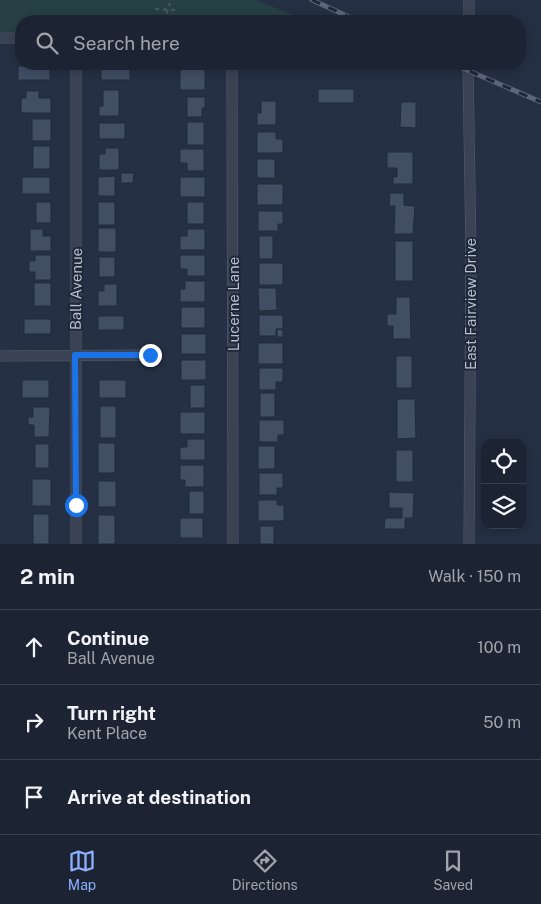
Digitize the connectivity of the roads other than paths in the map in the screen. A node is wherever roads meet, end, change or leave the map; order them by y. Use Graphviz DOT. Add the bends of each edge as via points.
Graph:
graph roads {
  1 [pos="469,0"];
  2 [pos="469,15"];
  3 [pos="0,38"];
  4 [pos="15,38"];
  5 [pos="76,70"];
  6 [pos="232,70"];
  7 [pos="468,70"];
  8 [pos="75,355"];
  9 [pos="150,355"];
  10 [pos="0,356"];
  11 [pos="76,544"];
  12 [pos="233,544"];
  13 [pos="469,544"];
  1 -- 2 [label="street"];
  3 -- 4 [label="street"];
  5 -- 8 [label="street, Ball Avenue"];
  6 -- 12 [label="street, Lucerne Lane"];
  7 -- 13 [label="street, East Fairview Drive" via="471,249"];
  8 -- 9 [label="street"];
  8 -- 10 [label="street"];
  8 -- 11 [label="street, Ball Avenue"];
}
